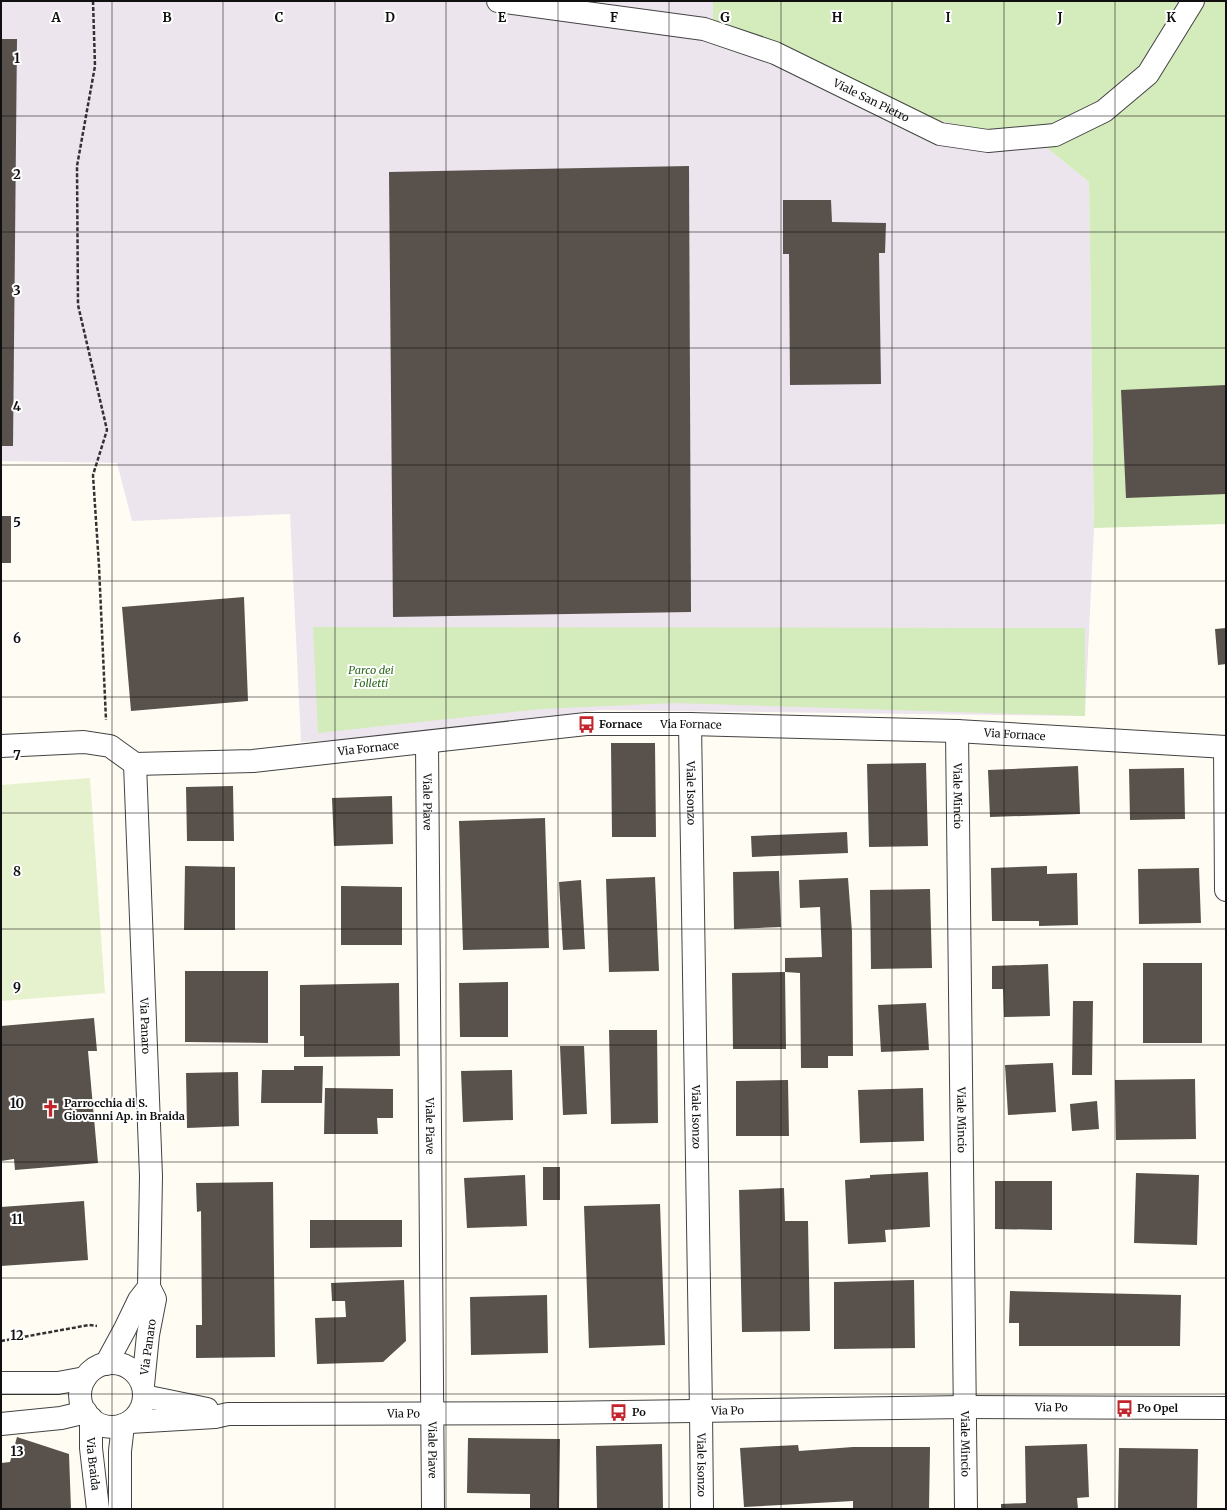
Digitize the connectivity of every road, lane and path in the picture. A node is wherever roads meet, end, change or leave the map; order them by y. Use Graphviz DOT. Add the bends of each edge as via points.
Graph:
graph roads {
  1 [pos="93,1"];
  2 [pos="498,1"];
  3 [pos="1194,1"];
  4 [pos="690,724"];
  5 [pos="957,731"];
  6 [pos="427,742"];
  7 [pos="1,746"];
  8 [pos="110,746"];
  9 [pos="1225,747"];
  10 [pos="135,764"];
  11 [pos="1226,890"];
  12 [pos="150,1287"];
  13 [pos="106,1364"];
  14 [pos="85,1378"];
  15 [pos="1,1383"];
  16 [pos="144,1390"];
  17 [pos="965,1408"];
  18 [pos="1226,1408"];
  19 [pos="701,1411"];
  20 [pos="432,1413"];
  21 [pos="228,1414"];
  22 [pos="88,1415"];
  23 [pos="126,1423"];
  24 [pos="1,1424"];
  25 [pos="98,1509"];
  26 [pos="120,1509"];
  27 [pos="433,1509"];
  28 [pos="702,1509"];
  29 [pos="966,1509"];
  1 -- 8 [label="path" via="95,66 77,166 78,305 107,430 93,475"];
  2 -- 3 [label="street, Viale San Pietro" via="704,29 775,53 940,134 988,141 1055,135 1104,111 1148,74"];
  4 -- 5 [label="street, Via Fornace"];
  4 -- 6 [label="street, Via Fornace" via="586,724"];
  4 -- 19 [label="street, Viale Isonzo"];
  5 -- 9 [label="street, Via Fornace"];
  5 -- 17 [label="street, Viale Mincio"];
  6 -- 10 [label="street, Via Fornace" via="253,762"];
  6 -- 20 [label="street, Viale Piave"];
  7 -- 8 [label="street" via="84,742"];
  8 -- 10 [label="street"];
  9 -- 11 [label="street"];
  10 -- 12 [label="street, Via Panaro" via="150,1176"];
  12 -- 13 [label="street, Via Panaro" via="139,1300"];
  12 -- 16 [label="street, Via Panaro" via="155,1299 148,1335"];
  13 -- 14 [label="street" via="94,1369"];
  13 -- 16 [label="street" via="124,1365 132,1370 139,1376"];
  14 -- 15 [label="street" via="58,1383"];
  14 -- 22 [label="street, Via Braida" via="80,1395"];
  16 -- 21 [label="street, Via Po"];
  16 -- 23 [label="street" via="142,1406 137,1415"];
  17 -- 18 [label="street, Via Po"];
  17 -- 19 [label="street, Via Po"];
  17 -- 29 [label="street, Viale Mincio"];
  19 -- 20 [label="street, Via Po"];
  19 -- 28 [label="street, Viale Isonzo"];
  20 -- 21 [label="street, Via Po"];
  20 -- 27 [label="street, Viale Piave"];
  21 -- 23 [label="street, Via Po"];
  22 -- 23 [label="street, Via Braida" via="106,1426"];
  22 -- 24 [label="street"];
  22 -- 25 [label="street, Via Braida"];
  23 -- 26 [label="street" via="120,1451"];
}
